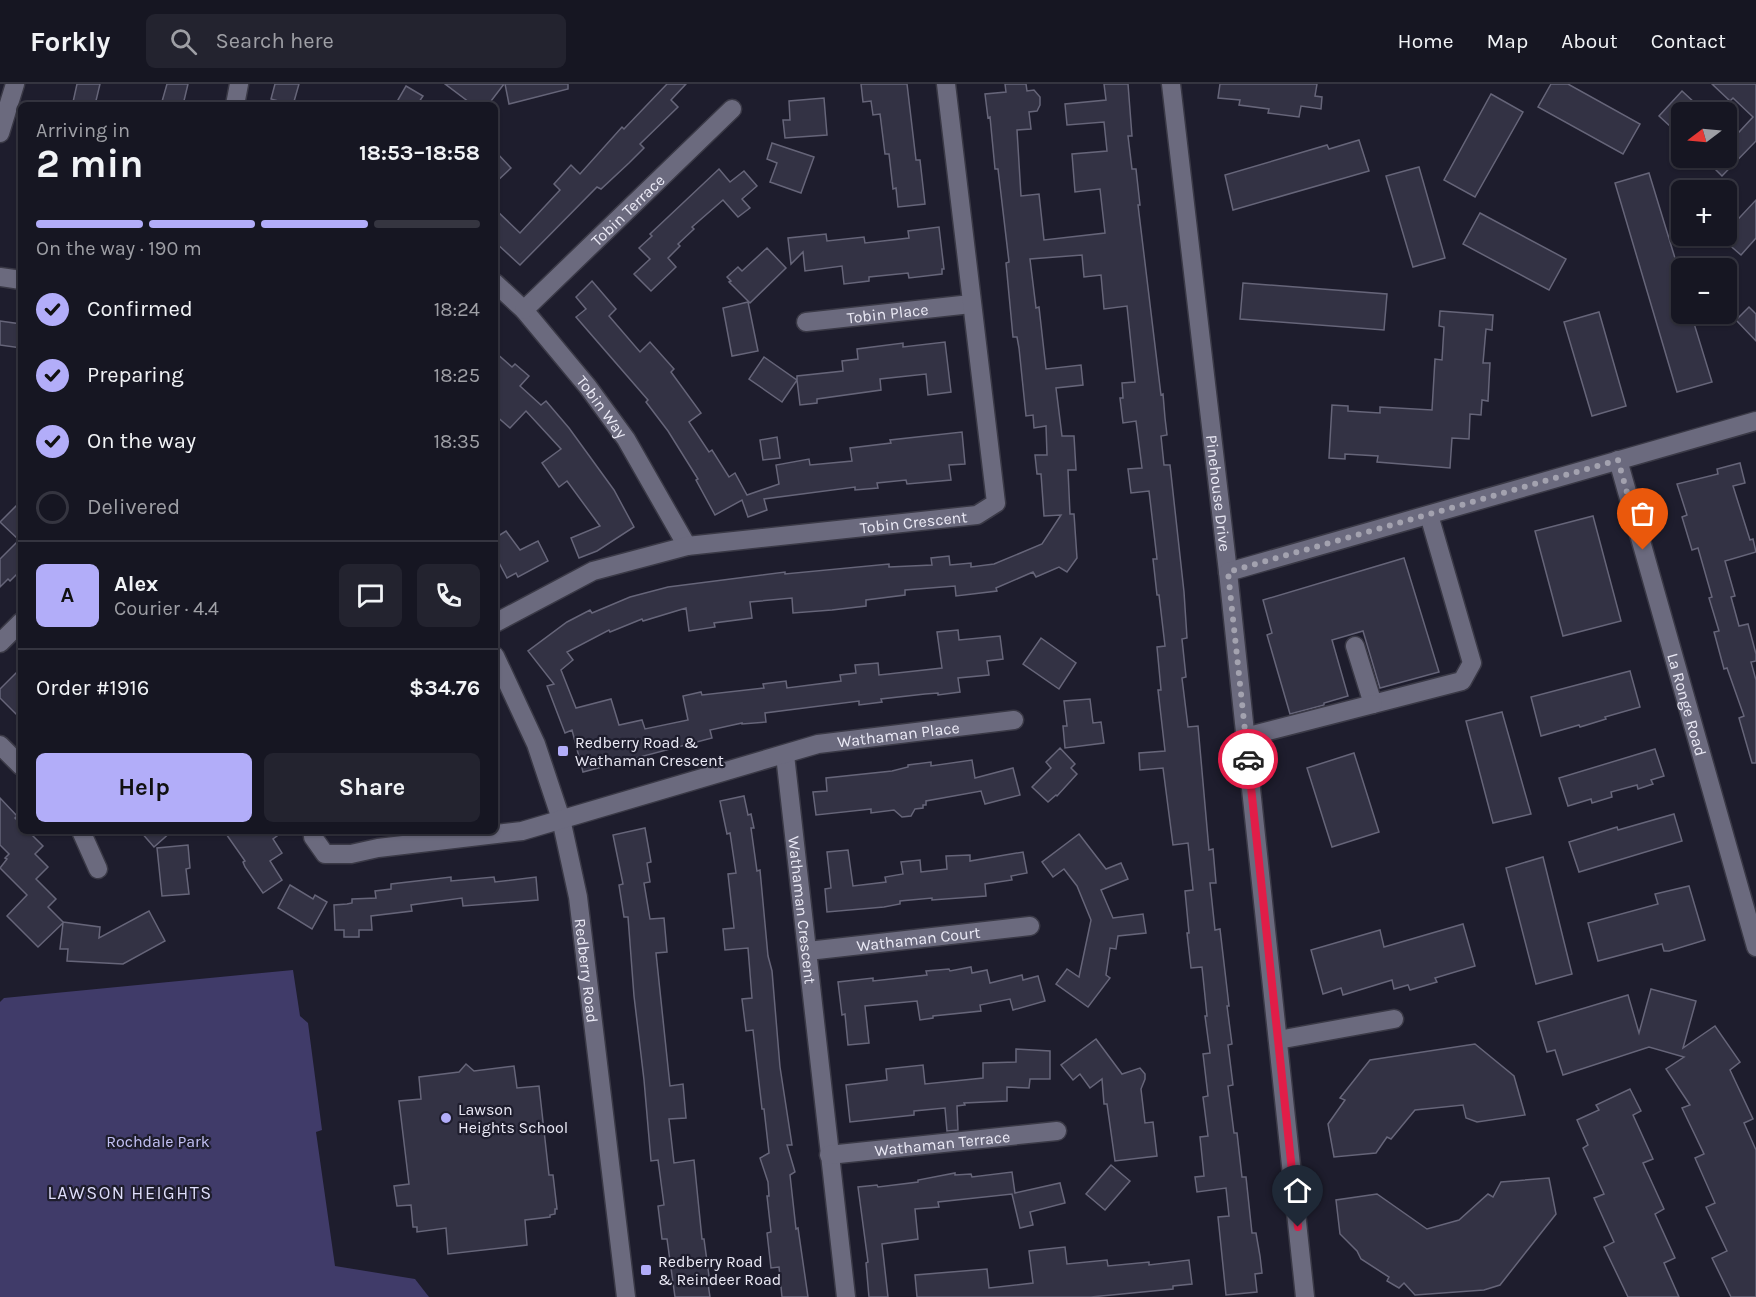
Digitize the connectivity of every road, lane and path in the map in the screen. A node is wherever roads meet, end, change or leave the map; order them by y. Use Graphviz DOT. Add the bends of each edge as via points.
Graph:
graph roads {
  1 [pos="15,84"];
  2 [pos="239,84"];
  3 [pos="946,84"];
  4 [pos="1171,84"];
  5 [pos="236,102"];
  6 [pos="732,109"];
  7 [pos="0,134"];
  8 [pos="0,277"];
  9 [pos="18,280"];
  10 [pos="498,285"];
  11 [pos="971,304"];
  12 [pos="524,310"];
  13 [pos="806,322"];
  14 [pos="1756,421"];
  15 [pos="1618,460"];
  16 [pos="1429,514"];
  17 [pos="687,546"];
  18 [pos="1228,572"];
  19 [pos="498,621"];
  20 [pos="18,625"];
  21 [pos="0,643"];
  22 [pos="1355,646"];
  23 [pos="498,662"];
  24 [pos="1373,704"];
  25 [pos="1014,720"];
  26 [pos="1245,737"];
  27 [pos="0,745"];
  28 [pos="785,755"];
  29 [pos="18,763"];
  30 [pos="561,819"];
  31 [pos="82,834"];
  32 [pos="312,834"];
  33 [pos="497,834"];
  34 [pos="498,834"];
  35 [pos="98,869"];
  36 [pos="1030,926"];
  37 [pos="1756,947"];
  38 [pos="808,951"];
  39 [pos="1394,1018"];
  40 [pos="1278,1040"];
  41 [pos="1057,1131"];
  42 [pos="829,1155"];
  43 [pos="626,1297"];
  44 [pos="846,1297"];
  45 [pos="1305,1297"];
  1 -- 7 [label="street"];
  2 -- 5 [label="street"];
  3 -- 11 [label="street, Tobin Crescent"];
  4 -- 18 [label="street, Pinehouse Drive"];
  6 -- 12 [label="street, Tobin Terrace"];
  8 -- 9 [label="street"];
  10 -- 12 [label="street, Tobin Way"];
  11 -- 13 [label="street, Tobin Place"];
  11 -- 17 [label="street, Tobin Crescent" via="996,503 977,515"];
  12 -- 17 [label="street, Tobin Way" via="626,439"];
  14 -- 15 [label="street"];
  15 -- 16 [label="street"];
  15 -- 37 [label="street, La Ronge Road"];
  16 -- 18 [label="street"];
  16 -- 24 [label="street" via="1472,663 1462,681"];
  17 -- 19 [label="street, Tobin Crescent" via="593,571"];
  18 -- 26 [label="street, Pinehouse Drive"];
  20 -- 21 [label="street"];
  22 -- 24 [label="street"];
  23 -- 30 [label="street, Redberry Road" via="536,744"];
  24 -- 26 [label="street"];
  25 -- 28 [label="street, Wathaman Place" via="818,744"];
  26 -- 40 [label="street, Pinehouse Drive"];
  27 -- 29 [label="street"];
  28 -- 30 [label="street"];
  28 -- 38 [label="street, Wathaman Crescent"];
  30 -- 34 [label="street"];
  30 -- 43 [label="street, Redberry Road" via="578,897"];
  31 -- 35 [label="street"];
  32 -- 33 [label="street" via="325,854 351,854"];
  36 -- 38 [label="street, Wathaman Court"];
  38 -- 42 [label="street, Wathaman Crescent"];
  39 -- 40 [label="street"];
  40 -- 45 [label="street, Pinehouse Drive"];
  41 -- 42 [label="street, Wathaman Terrace"];
  42 -- 44 [label="street, Wathaman Crescent"];
}
